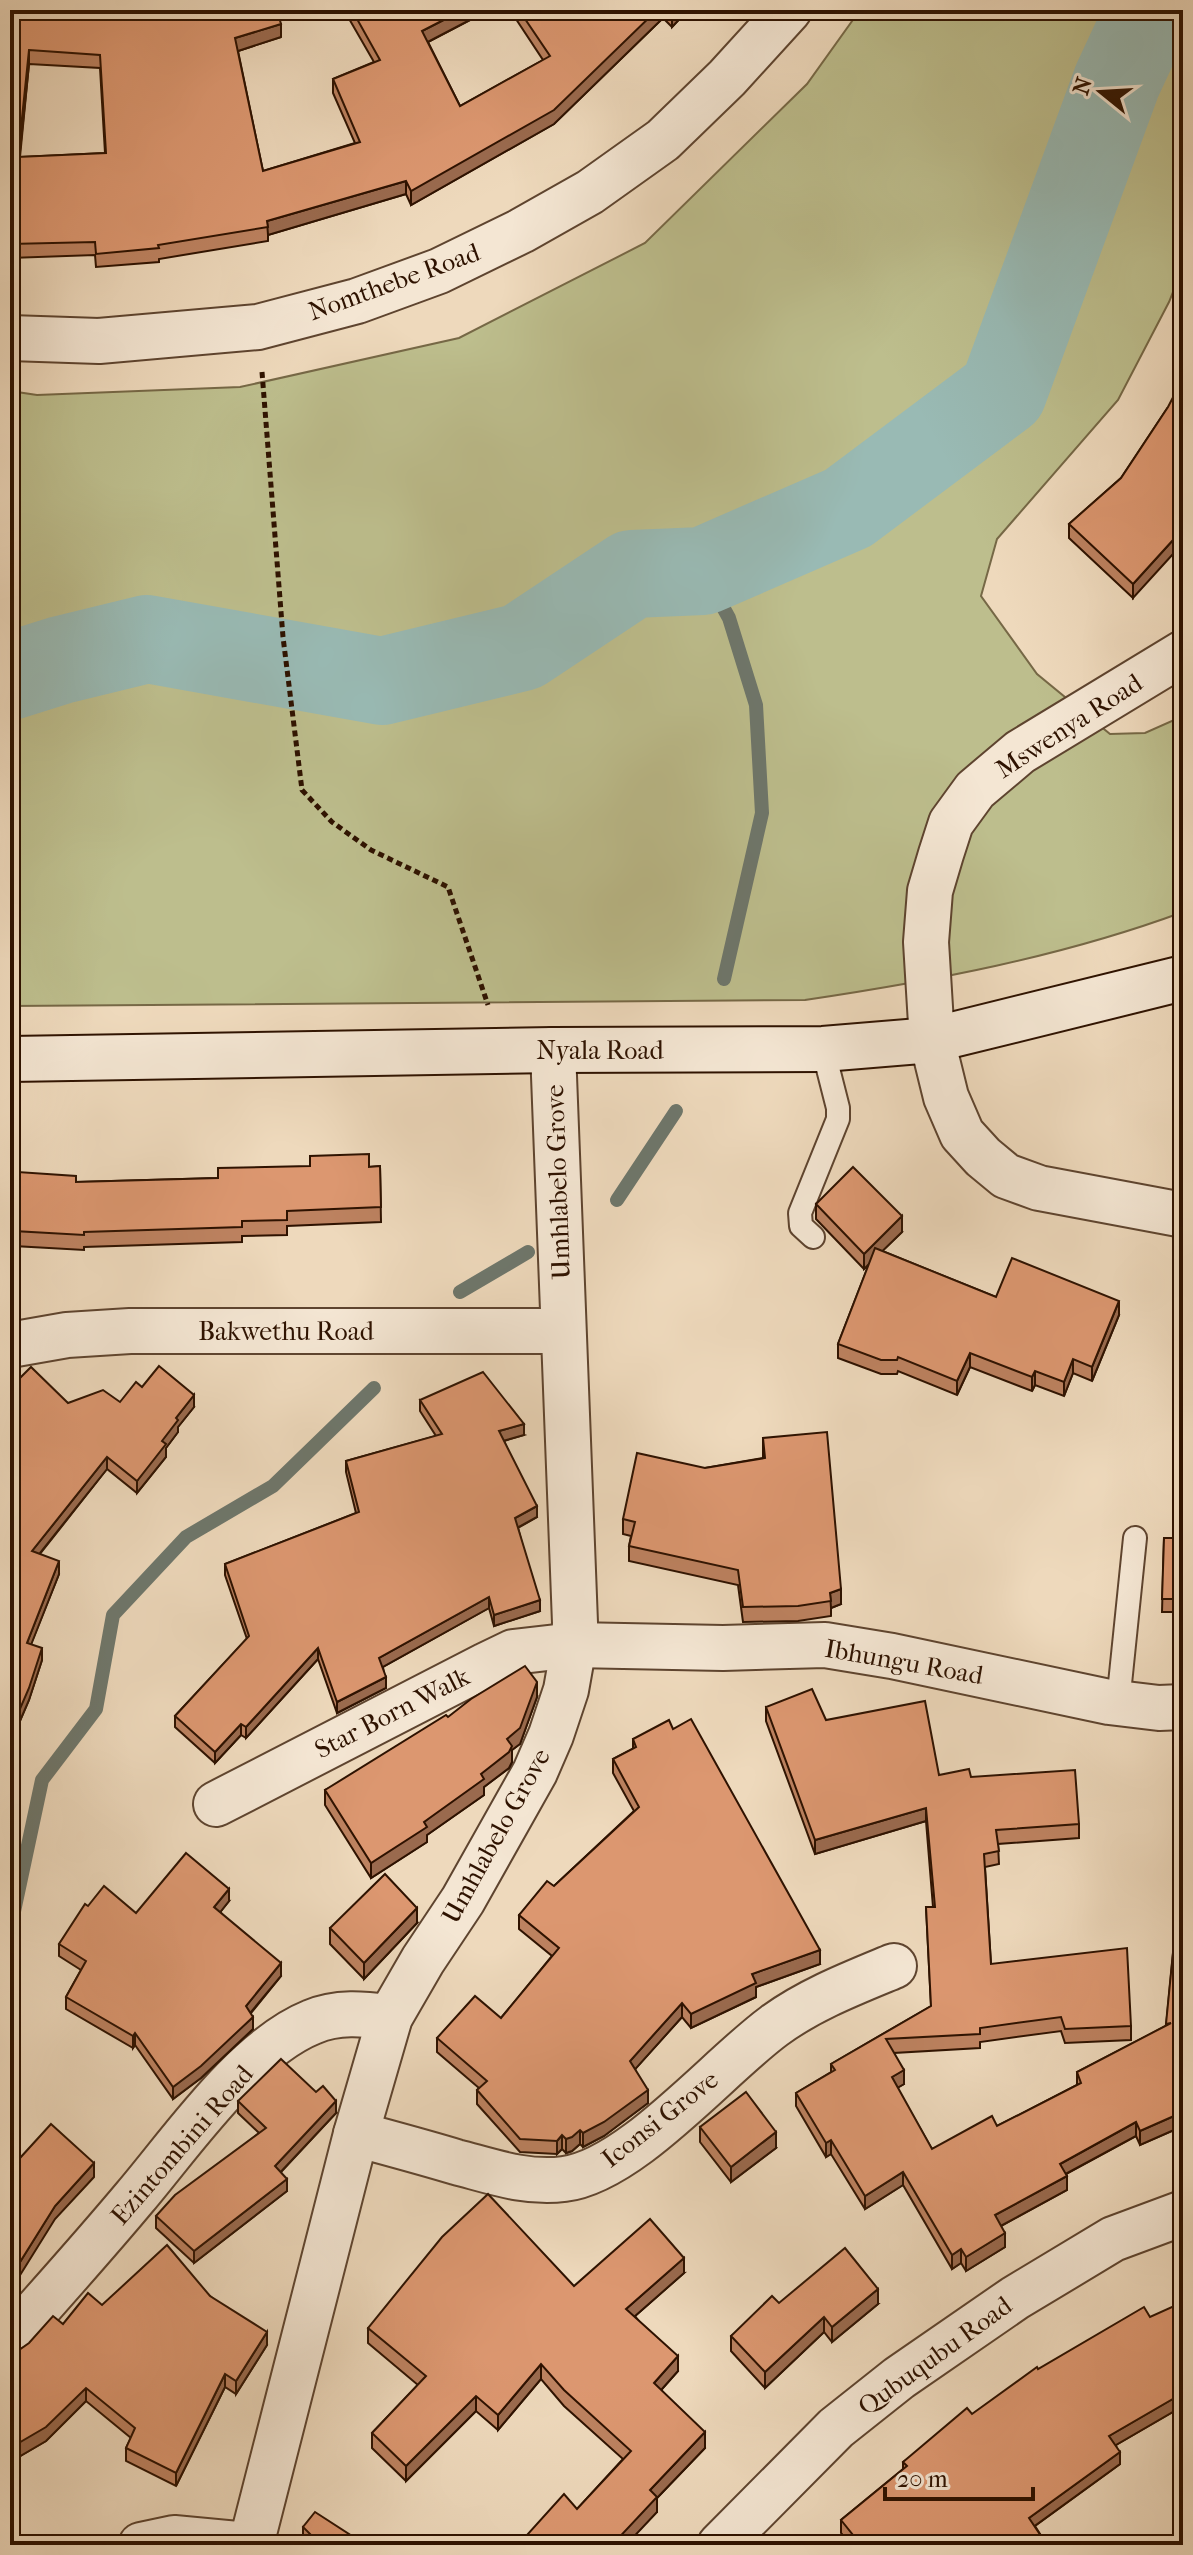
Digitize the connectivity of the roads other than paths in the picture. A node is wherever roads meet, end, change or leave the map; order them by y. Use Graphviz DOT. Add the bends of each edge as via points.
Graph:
graph roads {
  1 [pos="789,10"];
  2 [pos="10,338"];
  3 [pos="1183,653"];
  4 [pos="1183,978"];
  5 [pos="932,1040"];
  6 [pos="823,1049"];
  7 [pos="553,1050"];
  8 [pos="10,1059"];
  9 [pos="1183,1215"];
  10 [pos="813,1237"];
  11 [pos="563,1331"];
  12 [pos="10,1345"];
  13 [pos="1135,1538"];
  14 [pos="574,1645"];
  15 [pos="1118,1703"];
  16 [pos="1183,1707"];
  17 [pos="216,1804"];
  18 [pos="894,1966"];
  19 [pos="390,2017"];
  20 [pos="356,2134"];
  21 [pos="1183,2213"];
  22 [pos="10,2340"];
  23 [pos="141,2545"];
  24 [pos="250,2545"];
  25 [pos="720,2545"];
  1 -- 2 [label="street, Nomthebe Road" via="663,140 590,192 439,271 357,301 258,327 99,341"];
  3 -- 5 [label="street, Mswenya Road" via="1020,752 975,790 951,823 930,891 926,942"];
  4 -- 5 [label="street, Nyala Road"];
  5 -- 6 [label="street, Nyala Road"];
  5 -- 9 [label="street, Mswenya Road" via="962,1134 1006,1176 1039,1188"];
  6 -- 7 [label="street, Nyala Road"];
  6 -- 10 [label="lane" via="838,1119 800,1213 801,1226"];
  7 -- 8 [label="street, Nyala Road"];
  7 -- 11 [label="street, Umhlabelo Grove"];
  11 -- 12 [label="street, Bakwethu Road" via="130,1331"];
  11 -- 14 [label="street, Umhlabelo Grove"];
  13 -- 15 [label="lane"];
  14 -- 15 [label="street, Ibhungu Road" via="825,1645"];
  14 -- 17 [label="street, Star Born Walk" via="513,1652"];
  14 -- 19 [label="street, Umhlabelo Grove" via="566,1690 535,1772"];
  15 -- 16 [label="street, Ibhungu Road"];
  18 -- 20 [label="street, Iconsi Grove" via="774,2026 643,2139 584,2174 515,2178"];
  19 -- 20 [label="street, Umhlabelo Grove"];
  19 -- 22 [label="street, Ezintombini Road" via="330,2016 295,2030 270,2048 206,2111"];
  20 -- 24 [label="street, Umhlabelo Grove"];
  21 -- 25 [label="street, Qubuqubu Road" via="1113,2239 899,2378 836,2428"];
  23 -- 24 [label="street" via="174,2538"];
}
